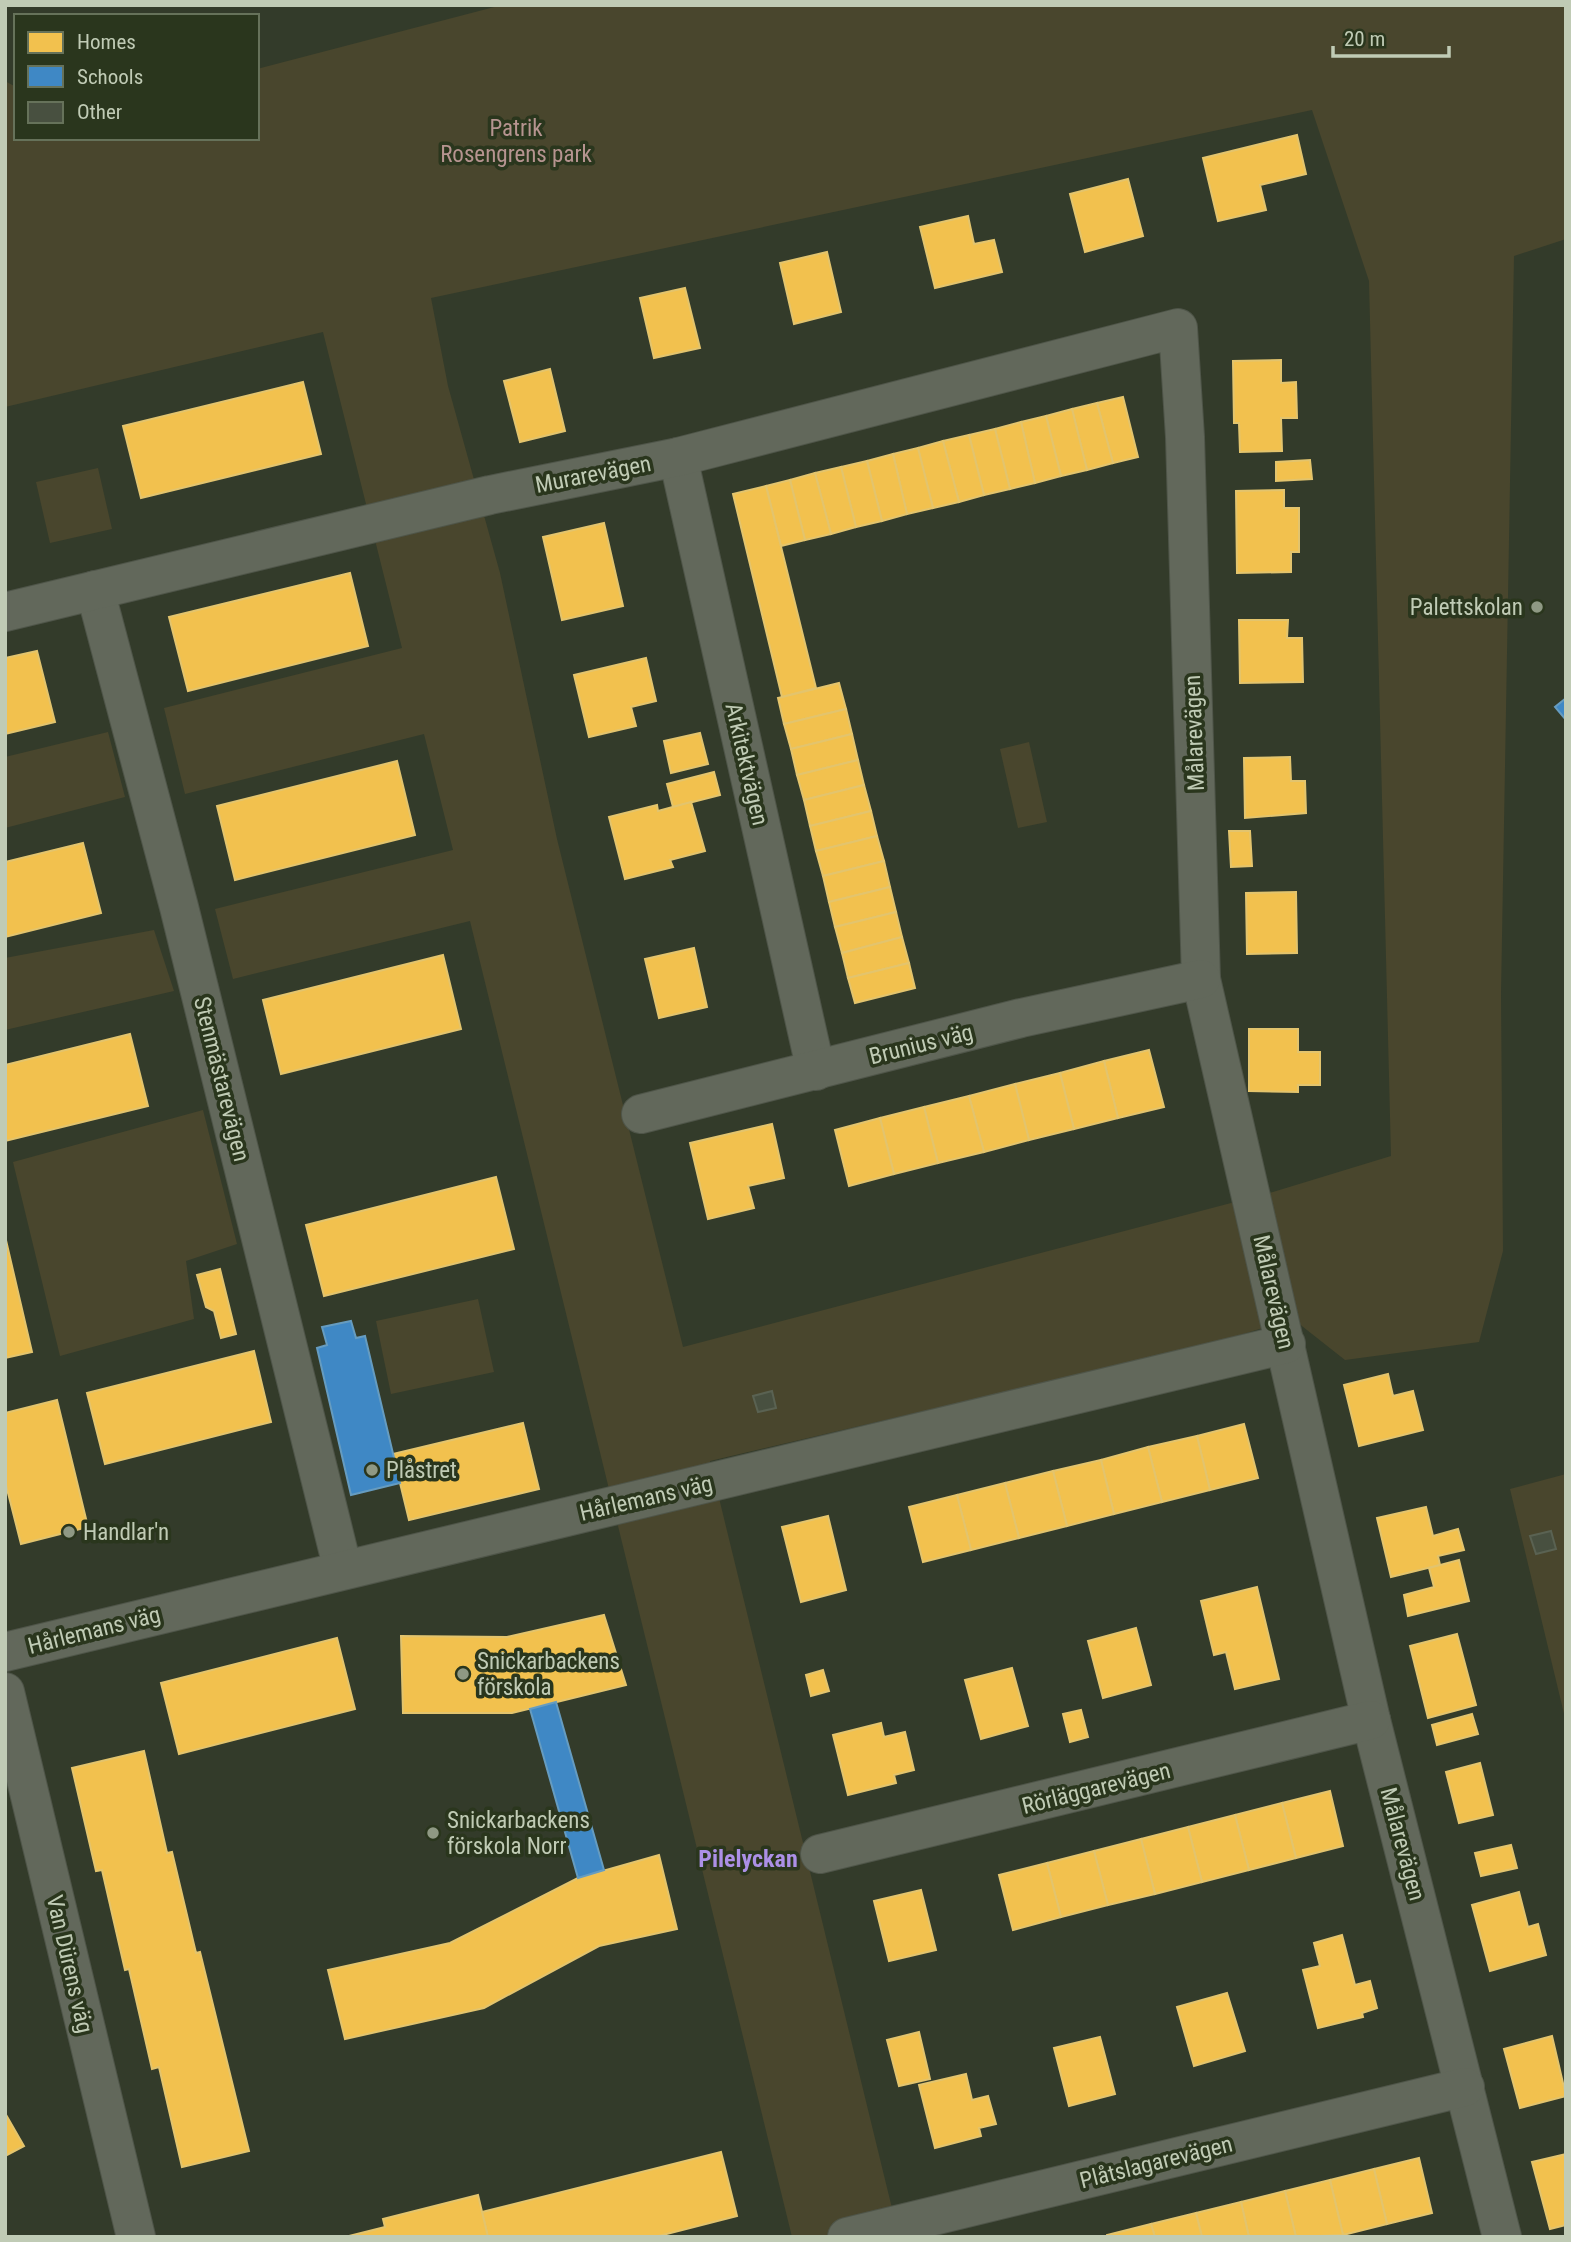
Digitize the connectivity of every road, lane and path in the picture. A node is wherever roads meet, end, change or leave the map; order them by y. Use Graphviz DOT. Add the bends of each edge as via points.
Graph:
graph roads {
  1 [pos="1178,328"];
  2 [pos="678,457"];
  3 [pos="95,590"];
  4 [pos="5,612"];
  5 [pos="1201,979"];
  6 [pos="816,1071"];
  7 [pos="641,1114"];
  8 [pos="1286,1344"];
  9 [pos="343,1570"];
  10 [pos="5,1652"];
  11 [pos="5,1692"];
  12 [pos="1371,1720"];
  13 [pos="820,1854"];
  14 [pos="1465,2087"];
  15 [pos="136,2237"];
  16 [pos="847,2237"];
  17 [pos="1502,2237"];
  1 -- 2 [label="street, Murarevägen"];
  1 -- 5 [label="street, Målarevägen"];
  2 -- 3 [label="street, Murarevägen" via="463,501"];
  2 -- 6 [label="street, Arkitektvägen"];
  3 -- 4 [label="street, Murarevägen"];
  3 -- 9 [label="street, Stenmästarevägen" via="179,907"];
  5 -- 6 [label="street, Brunius väg" via="1021,1018"];
  5 -- 8 [label="street, Målarevägen"];
  6 -- 7 [label="street, Brunius väg"];
  8 -- 9 [label="street, Hårlemans väg"];
  8 -- 12 [label="street, Målarevägen"];
  9 -- 10 [label="street, Hårlemans väg"];
  11 -- 15 [label="street, Van Dürens väg"];
  12 -- 13 [label="street, Rörläggarevägen"];
  12 -- 14 [label="street, Målarevägen"];
  14 -- 16 [label="street, Plåtslagarevägen"];
  14 -- 17 [label="street, Målarevägen"];
}
